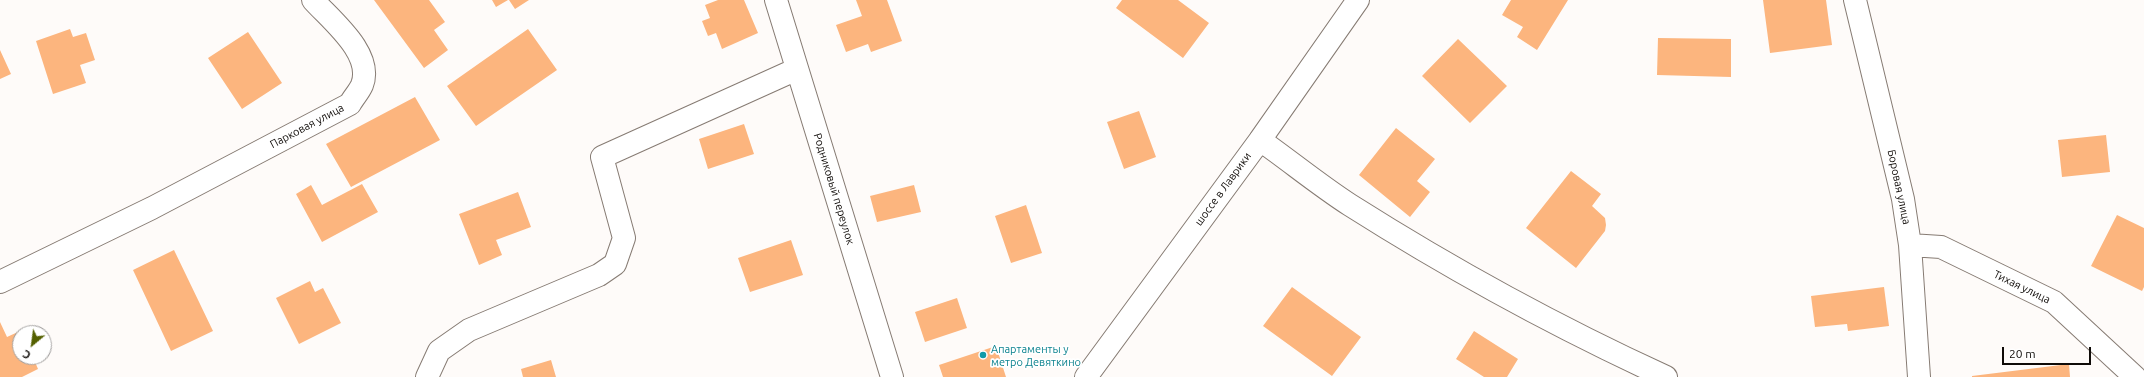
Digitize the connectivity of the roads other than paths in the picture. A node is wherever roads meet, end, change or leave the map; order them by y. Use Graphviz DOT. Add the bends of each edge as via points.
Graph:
graph roads {
  1 [pos="313,0"];
  2 [pos="776,0"];
  3 [pos="1358,0"];
  4 [pos="1855,0"];
  5 [pos="797,69"];
  6 [pos="1260,140"];
  7 [pos="1910,245"];
  8 [pos="0,282"];
  9 [pos="427,377"];
  10 [pos="892,377"];
  11 [pos="1086,377"];
  12 [pos="1666,377"];
  13 [pos="1919,377"];
  14 [pos="2136,377"];
  1 -- 8 [label="street, Парковая улица" via="359,52 364,67 362,85 350,104 152,208"];
  2 -- 5 [label="street, Родниковый переулок"];
  3 -- 6 [label="street, шоссе в Лаврики"];
  4 -- 7 [label="street, Боровая улица" via="1903,199"];
  5 -- 9 [label="street" via="602,156 624,238 615,264 599,275 469,330 439,351"];
  5 -- 10 [label="street, Родниковый переулок"];
  6 -- 11 [label="street, шоссе в Лаврики"];
  6 -- 12 [label="street" via="1349,204 1452,266 1588,341"];
  7 -- 13 [label="street, Боровая улица"];
  7 -- 14 [label="street, Тихая улица" via="1941,247 2054,302"];
}
